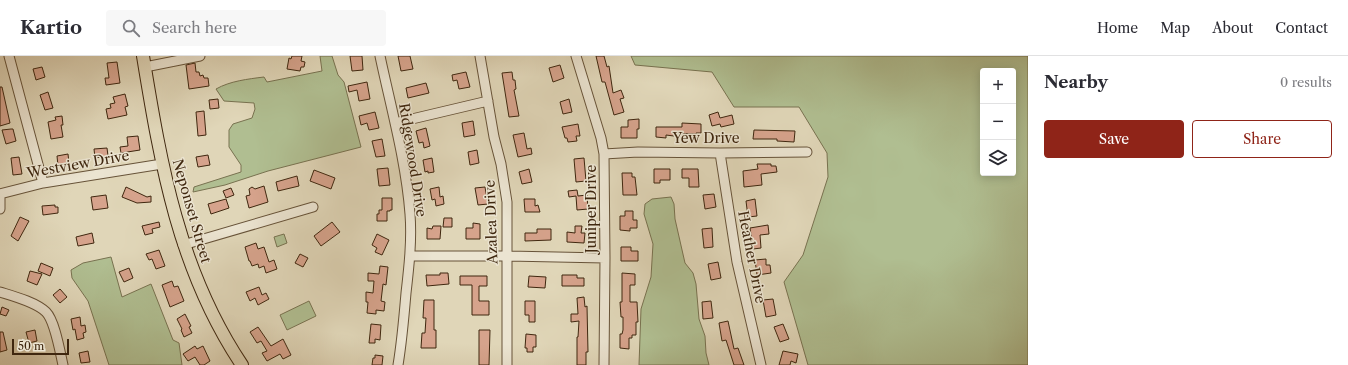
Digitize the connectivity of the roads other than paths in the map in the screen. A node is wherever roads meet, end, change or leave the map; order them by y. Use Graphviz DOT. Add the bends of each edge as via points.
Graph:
graph roads {
  1 [pos="9,56"];
  2 [pos="200,56"];
  3 [pos="380,56"];
  4 [pos="480,56"];
  5 [pos="576,56"];
  6 [pos="144,61"];
  7 [pos="488,101"];
  8 [pos="395,123"];
  9 [pos="807,152"];
  10 [pos="720,153"];
  11 [pos="604,154"];
  12 [pos="162,164"];
  13 [pos="43,183"];
  14 [pos="0,194"];
  15 [pos="313,207"];
  16 [pos="0,209"];
  17 [pos="183,245"];
  18 [pos="410,256"];
  19 [pos="507,256"];
  20 [pos="605,258"];
  21 [pos="0,292"];
  22 [pos="63,365"];
  23 [pos="242,365"];
  24 [pos="398,365"];
  25 [pos="507,365"];
  26 [pos="604,365"];
  27 [pos="761,365"];
  1 -- 13 [label="street"];
  2 -- 6 [label="street"];
  3 -- 8 [label="street, Ridgewood Drive"];
  4 -- 7 [label="street, Azalea Drive"];
  5 -- 11 [label="street, Juniper Drive"];
  6 -- 12 [label="main road, Neponset Street"];
  7 -- 8 [label="street"];
  7 -- 19 [label="street, Azalea Drive" via="507,202"];
  8 -- 18 [label="street, Ridgewood Drive" via="410,215"];
  9 -- 10 [label="street, Yew Drive"];
  10 -- 11 [label="street, Yew Drive"];
  10 -- 27 [label="street, Heather Drive" via="737,262"];
  11 -- 20 [label="street, Juniper Drive"];
  12 -- 13 [label="street, Westview Drive"];
  12 -- 17 [label="main road, Neponset Street"];
  13 -- 14 [label="street, Westview Drive"];
  14 -- 16 [label="street"];
  15 -- 17 [label="street"];
  17 -- 23 [label="main road, Neponset Street" via="215,318"];
  18 -- 19 [label="street"];
  18 -- 24 [label="street, Ridgewood Drive"];
  19 -- 20 [label="street"];
  19 -- 25 [label="street, Azalea Drive"];
  20 -- 26 [label="street, Juniper Drive"];
  21 -- 22 [label="street" via="25,300 46,312 51,320"];
}
